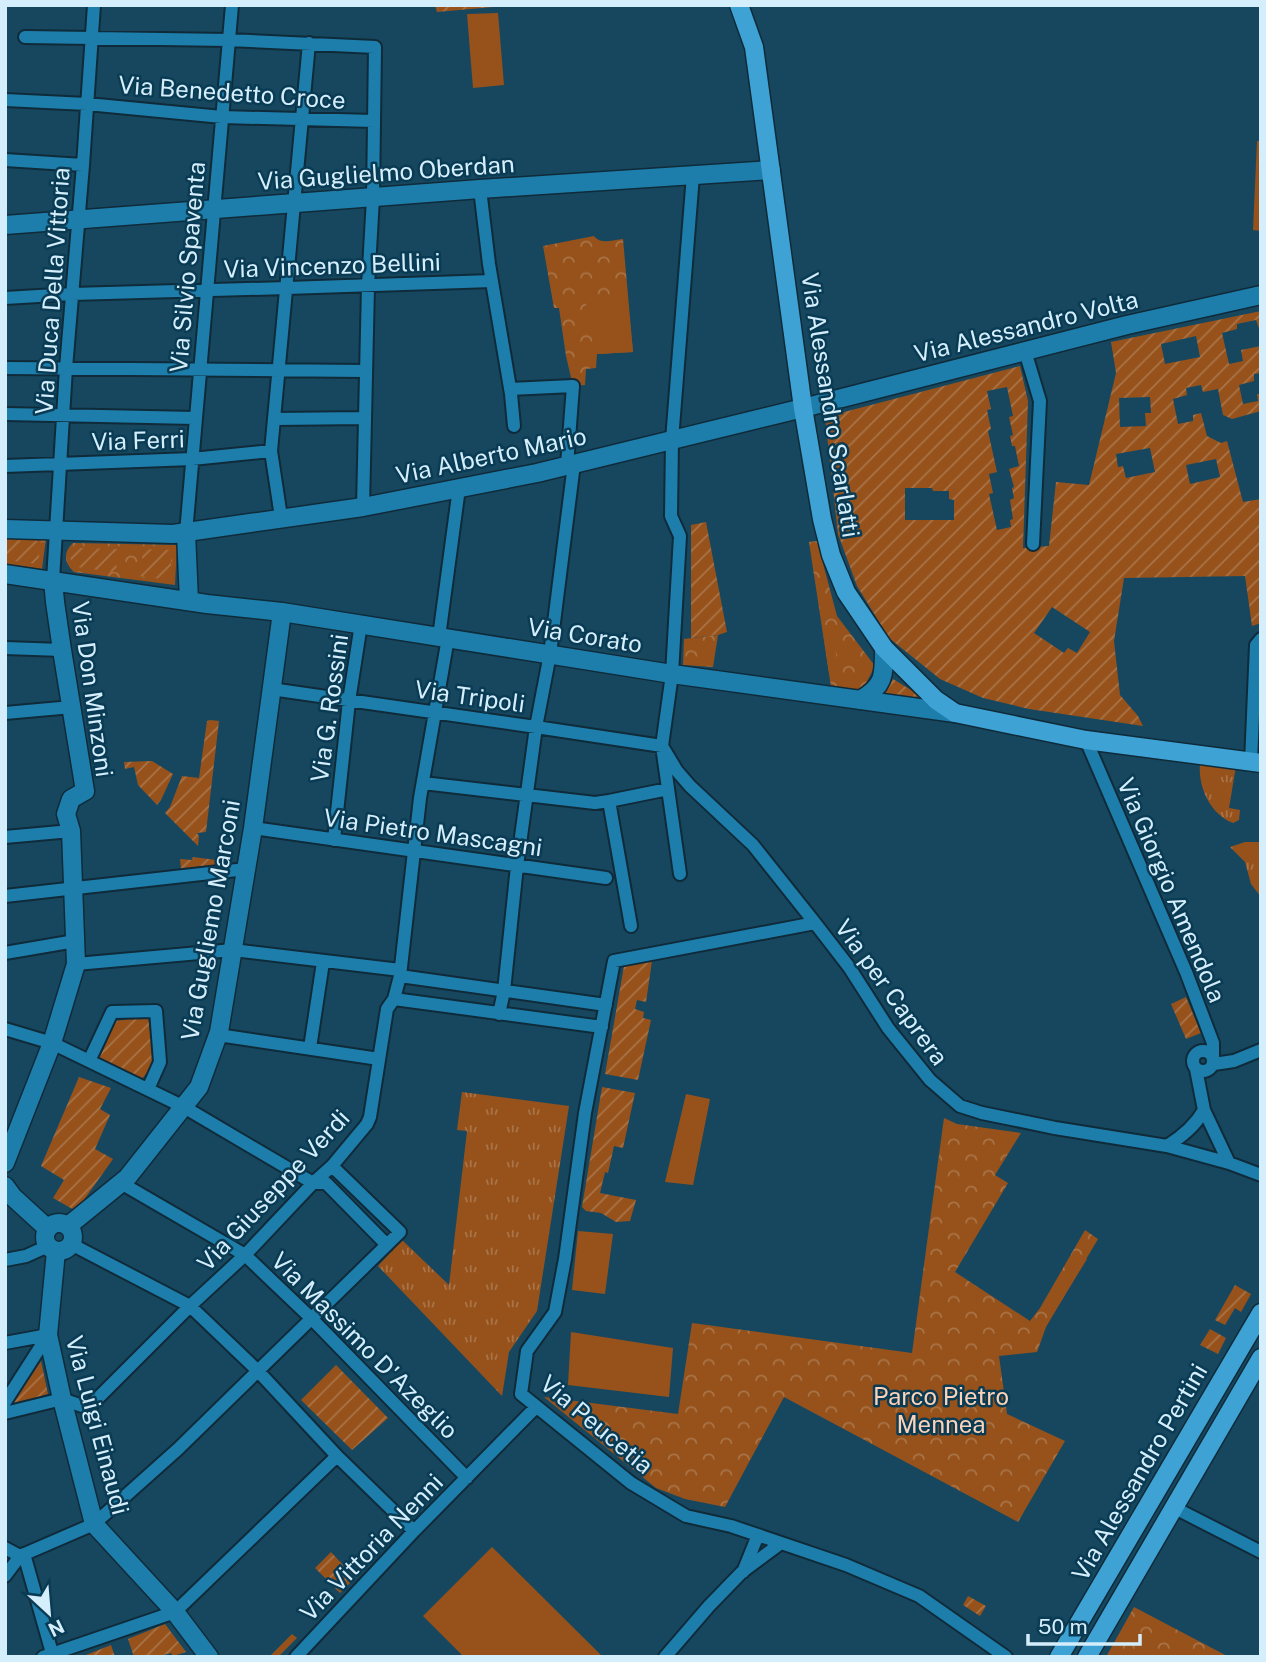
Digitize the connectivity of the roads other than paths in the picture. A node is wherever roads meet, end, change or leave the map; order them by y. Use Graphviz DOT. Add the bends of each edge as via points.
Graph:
graph roads {
  1 [pos="94,5"];
  2 [pos="232,5"];
  3 [pos="740,5"];
  4 [pos="25,37"];
  5 [pos="92,38"];
  6 [pos="229,40"];
  7 [pos="309,43"];
  8 [pos="5,100"];
  9 [pos="87,103"];
  10 [pos="222,117"];
  11 [pos="302,119"];
  12 [pos="374,121"];
  13 [pos="5,160"];
  14 [pos="83,165"];
  15 [pos="771,170"];
  16 [pos="693,176"];
  17 [pos="481,189"];
  18 [pos="373,198"];
  19 [pos="295,204"];
  20 [pos="214,209"];
  21 [pos="78,219"];
  22 [pos="5,225"];
  23 [pos="492,281"];
  24 [pos="368,286"];
  25 [pos="287,288"];
  26 [pos="206,290"];
  27 [pos="72,293"];
  28 [pos="1261,295"];
  29 [pos="5,298"];
  30 [pos="1025,351"];
  31 [pos="5,368"];
  32 [pos="66,368"];
  33 [pos="200,370"];
  34 [pos="279,371"];
  35 [pos="366,371"];
  36 [pos="510,389"];
  37 [pos="803,408"];
  38 [pos="5,414"];
  39 [pos="63,415"];
  40 [pos="195,418"];
  41 [pos="365,418"];
  42 [pos="274,419"];
  43 [pos="514,426"];
  44 [pos="672,440"];
  45 [pos="271,451"];
  46 [pos="191,460"];
  47 [pos="61,464"];
  48 [pos="571,465"];
  49 [pos="5,466"];
  50 [pos="459,488"];
  51 [pos="363,506"];
  52 [pos="282,517"];
  53 [pos="5,529"];
  54 [pos="56,531"];
  55 [pos="186,533"];
  56 [pos="1033,544"];
  57 [pos="5,574"];
  58 [pos="53,580"];
  59 [pos="189,601"];
  60 [pos="282,612"];
  61 [pos="361,624"];
  62 [pos="443,637"];
  63 [pos="1261,639"];
  64 [pos="5,648"];
  65 [pos="884,648"];
  66 [pos="62,650"];
  67 [pos="550,654"];
  68 [pos="672,674"];
  69 [pos="271,690"];
  70 [pos="860,700"];
  71 [pos="349,701"];
  72 [pos="72,707"];
  73 [pos="5,713"];
  74 [pos="435,713"];
  75 [pos="955,713"];
  76 [pos="536,727"];
  77 [pos="1086,740"];
  78 [pos="662,746"];
  79 [pos="1256,763"];
  80 [pos="423,783"];
  81 [pos="668,789"];
  82 [pos="527,796"];
  83 [pos="609,801"];
  84 [pos="253,828"];
  85 [pos="71,831"];
  86 [pos="5,837"];
  87 [pos="334,840"];
  88 [pos="414,851"];
  89 [pos="517,866"];
  90 [pos="247,869"];
  91 [pos="680,874"];
  92 [pos="606,878"];
  93 [pos="74,888"];
  94 [pos="5,896"];
  95 [pos="815,923"];
  96 [pos="631,926"];
  97 [pos="75,942"];
  98 [pos="233,950"];
  99 [pos="5,953"];
  100 [pos="323,962"];
  101 [pos="76,964"];
  102 [pos="400,973"];
  103 [pos="505,991"];
  104 [pos="394,999"];
  105 [pos="606,1005"];
  106 [pos="499,1014"];
  107 [pos="603,1027"];
  108 [pos="5,1029"];
  109 [pos="218,1035"];
  110 [pos="52,1043"];
  111 [pos="310,1048"];
  112 [pos="1261,1050"];
  113 [pos="379,1059"];
  114 [pos="89,1061"];
  115 [pos="1214,1061"];
  116 [pos="148,1089"];
  117 [pos="184,1107"];
  118 [pos="1204,1110"];
  119 [pos="1167,1146"];
  120 [pos="5,1163"];
  121 [pos="1229,1163"];
  122 [pos="332,1166"];
  123 [pos="1261,1175"];
  124 [pos="121,1183"];
  125 [pos="313,1183"];
  126 [pos="8,1194"];
  127 [pos="58,1239"];
  128 [pos="387,1245"];
  129 [pos="245,1255"];
  130 [pos="5,1260"];
  131 [pos="190,1306"];
  132 [pos="1261,1313"];
  133 [pos="312,1319"];
  134 [pos="48,1335"];
  135 [pos="5,1343"];
  136 [pos="1261,1358"];
  137 [pos="258,1371"];
  138 [pos="62,1399"];
  139 [pos="5,1402"];
  140 [pos="536,1407"];
  141 [pos="5,1413"];
  142 [pos="337,1456"];
  143 [pos="467,1478"];
  144 [pos="1173,1507"];
  145 [pos="94,1524"];
  146 [pos="414,1531"];
  147 [pos="758,1535"];
  148 [pos="781,1543"];
  149 [pos="5,1548"];
  150 [pos="1261,1552"];
  151 [pos="22,1555"];
  152 [pos="742,1572"];
  153 [pos="5,1576"];
  154 [pos="175,1612"];
  155 [pos="48,1655"];
  156 [pos="209,1657"];
  157 [pos="296,1657"];
  158 [pos="665,1657"];
  159 [pos="1006,1657"];
  160 [pos="1059,1657"];
  161 [pos="1087,1657"];
  1 -- 5 [label="street, Via Duca Della Vittoria"];
  2 -- 6 [label="street, Via Silvio Spaventa"];
  3 -- 15 [label="main road, Via Alessandro Scarlatti" via="754,47"];
  4 -- 5 [label="street"];
  5 -- 6 [label="street"];
  5 -- 9 [label="street, Via Duca Della Vittoria"];
  6 -- 7 [label="street"];
  6 -- 10 [label="street, Via Silvio Spaventa"];
  7 -- 11 [label="street"];
  7 -- 12 [label="street" via="375,47"];
  8 -- 9 [label="street, Via Benedetto Croce"];
  9 -- 10 [label="street, Via Benedetto Croce"];
  9 -- 14 [label="street, Via Duca Della Vittoria"];
  10 -- 11 [label="street, Via Benedetto Croce"];
  10 -- 20 [label="street, Via Silvio Spaventa"];
  11 -- 12 [label="street, Via Benedetto Croce"];
  11 -- 19 [label="street"];
  12 -- 18 [label="street"];
  13 -- 14 [label="street"];
  14 -- 21 [label="street, Via Duca Della Vittoria"];
  15 -- 16 [label="main road, Via Guglielmo Oberdan"];
  15 -- 37 [label="main road, Via Alessandro Scarlatti"];
  16 -- 17 [label="main road, Via Guglielmo Oberdan"];
  16 -- 44 [label="street"];
  17 -- 18 [label="main road, Via Guglielmo Oberdan"];
  17 -- 23 [label="street"];
  18 -- 19 [label="main road, Via Guglielmo Oberdan"];
  18 -- 24 [label="street"];
  19 -- 20 [label="main road, Via Guglielmo Oberdan"];
  19 -- 25 [label="street"];
  20 -- 21 [label="main road, Via Guglielmo Oberdan"];
  20 -- 26 [label="street, Via Silvio Spaventa"];
  21 -- 22 [label="main road, Via Guglielmo Oberdan"];
  21 -- 27 [label="street, Via Duca Della Vittoria"];
  23 -- 24 [label="street, Via Vincenzo Bellini"];
  23 -- 36 [label="street"];
  24 -- 25 [label="street, Via Vincenzo Bellini"];
  24 -- 35 [label="street"];
  25 -- 26 [label="street, Via Vincenzo Bellini"];
  25 -- 34 [label="street"];
  26 -- 27 [label="street, Via Vincenzo Bellini"];
  26 -- 33 [label="street, Via Silvio Spaventa"];
  27 -- 29 [label="street, Via Vincenzo Bellini"];
  27 -- 32 [label="street, Via Duca Della Vittoria"];
  28 -- 30 [label="main road, Via Alessandro Volta"];
  30 -- 37 [label="main road, Via Alessandro Volta"];
  30 -- 56 [label="street" via="1040,401"];
  31 -- 32 [label="street"];
  32 -- 33 [label="street"];
  32 -- 39 [label="street, Via Duca Della Vittoria"];
  33 -- 34 [label="street"];
  33 -- 40 [label="street, Via Silvio Spaventa"];
  34 -- 35 [label="street"];
  34 -- 42 [label="street"];
  35 -- 41 [label="street"];
  36 -- 43 [label="street"];
  36 -- 48 [label="street" via="573,386"];
  37 -- 44 [label="main road, Via Alberto Mario"];
  37 -- 65 [label="main road, Via Alessandro Scarlatti" via="831,555 846,592"];
  38 -- 39 [label="street"];
  39 -- 40 [label="street"];
  39 -- 47 [label="street, Via Duca Della Vittoria"];
  40 -- 46 [label="street, Via Silvio Spaventa"];
  41 -- 42 [label="street"];
  41 -- 51 [label="street"];
  42 -- 45 [label="street"];
  44 -- 48 [label="main road, Via Alberto Mario"];
  44 -- 68 [label="street" via="671,516 680,537"];
  45 -- 46 [label="street, Via Ferri"];
  45 -- 52 [label="street"];
  46 -- 47 [label="street, Via Ferri"];
  46 -- 55 [label="street, Via Silvio Spaventa"];
  47 -- 49 [label="street, Via Ferri"];
  47 -- 54 [label="street, Via Duca Della Vittoria"];
  48 -- 50 [label="main road, Via Alberto Mario"];
  48 -- 67 [label="street"];
  50 -- 51 [label="main road, Via Alberto Mario"];
  50 -- 62 [label="street, Via Giuseppe Verdi"];
  51 -- 52 [label="main road, Via Alberto Mario"];
  52 -- 55 [label="main road, Via Alberto Mario"];
  53 -- 54 [label="main road, Via Alberto Mario"];
  54 -- 55 [label="main road, Via Alberto Mario"];
  54 -- 58 [label="street, Via Duca Della Vittoria"];
  55 -- 59 [label="main road"];
  57 -- 58 [label="main road, Via Corato"];
  58 -- 59 [label="main road, Via Corato"];
  58 -- 66 [label="main road, Via Don Minzoni"];
  59 -- 60 [label="main road, Via Corato"];
  60 -- 61 [label="main road, Via Corato"];
  60 -- 69 [label="main road, Via Gugliemo Marconi"];
  61 -- 62 [label="main road, Via Corato"];
  61 -- 71 [label="street, Via G. Rossini"];
  62 -- 67 [label="main road, Via Corato"];
  62 -- 74 [label="street, Via Giuseppe Verdi"];
  63 -- 79 [label="street" via="1256,645"];
  64 -- 66 [label="street"];
  65 -- 70 [label="main road" via="884,675 879,686"];
  65 -- 75 [label="main road, Via Alessandro Scarlatti"];
  66 -- 72 [label="main road, Via Don Minzoni"];
  67 -- 68 [label="main road, Via Corato"];
  67 -- 76 [label="street"];
  68 -- 70 [label="main road, Via Corato"];
  68 -- 78 [label="street"];
  69 -- 71 [label="street, Via Tripoli"];
  69 -- 84 [label="main road, Via Gugliemo Marconi"];
  70 -- 75 [label="main road, Via Corato"];
  71 -- 74 [label="street, Via Tripoli"];
  71 -- 87 [label="street, Via G. Rossini"];
  72 -- 73 [label="street"];
  72 -- 85 [label="main road, Via Don Minzoni" via="85,791 71,799 66,814"];
  74 -- 76 [label="street, Via Tripoli"];
  74 -- 80 [label="street, Via Giuseppe Verdi"];
  75 -- 77 [label="main road, Via Alessandro Scarlatti"];
  76 -- 78 [label="street, Via Tripoli"];
  76 -- 82 [label="street"];
  77 -- 79 [label="main road, Via Alessandro Scarlatti"];
  77 -- 115 [label="street, Via Giorgio Amendola" via="1186,972 1213,1043"];
  78 -- 81 [label="street"];
  78 -- 95 [label="street, Via per Caprera" via="677,771 753,845"];
  80 -- 82 [label="street"];
  80 -- 88 [label="street, Via Giuseppe Verdi"];
  81 -- 83 [label="street"];
  81 -- 91 [label="street"];
  82 -- 83 [label="street"];
  82 -- 89 [label="street"];
  83 -- 96 [label="street"];
  84 -- 87 [label="street, Via Pietro Mascagni"];
  84 -- 90 [label="main road, Via Gugliemo Marconi"];
  85 -- 86 [label="street"];
  85 -- 93 [label="main road, Via Don Minzoni"];
  87 -- 88 [label="street, Via Pietro Mascagni"];
  88 -- 89 [label="street, Via Pietro Mascagni"];
  88 -- 102 [label="street, Via Giuseppe Verdi"];
  89 -- 92 [label="street, Via Pietro Mascagni"];
  89 -- 103 [label="street"];
  90 -- 93 [label="street"];
  90 -- 98 [label="main road, Via Gugliemo Marconi"];
  93 -- 94 [label="street"];
  93 -- 97 [label="main road, Via Don Minzoni"];
  95 -- 105 [label="street, Via Peucetia" via="614,961"];
  95 -- 119 [label="street, Via per Caprera" via="897,1039 930,1080 960,1106 1055,1128"];
  97 -- 99 [label="street"];
  97 -- 101 [label="main road, Via Don Minzoni"];
  98 -- 100 [label="street"];
  98 -- 101 [label="street"];
  98 -- 109 [label="main road, Via Gugliemo Marconi"];
  100 -- 102 [label="street"];
  100 -- 111 [label="street"];
  101 -- 110 [label="main road, Via Don Minzoni"];
  102 -- 103 [label="street"];
  102 -- 104 [label="street, Via Giuseppe Verdi"];
  103 -- 105 [label="street"];
  103 -- 106 [label="street"];
  104 -- 106 [label="street"];
  104 -- 113 [label="street, Via Giuseppe Verdi" via="387,1009"];
  105 -- 107 [label="street, Via Peucetia"];
  106 -- 107 [label="street"];
  107 -- 140 [label="street, Via Peucetia" via="555,1312 527,1351 522,1394"];
  108 -- 110 [label="street"];
  109 -- 111 [label="street"];
  109 -- 117 [label="main road, Via Gugliemo Marconi" via="199,1087"];
  110 -- 114 [label="street"];
  110 -- 120 [label="main road, Via Don Minzoni"];
  111 -- 113 [label="street"];
  112 -- 115 [label="street" via="1234,1061"];
  113 -- 122 [label="street, Via Giuseppe Verdi" via="367,1124"];
  114 -- 116 [label="street"];
  114 -- 116 [label="street" via="112,1012 156,1011 159,1062"];
  115 -- 118 [label="street" via="1206,1051 1193,1060"];
  116 -- 117 [label="street"];
  117 -- 124 [label="main road, Via Gugliemo Marconi"];
  117 -- 125 [label="street"];
  118 -- 119 [label="street" via="1186,1133"];
  118 -- 121 [label="street"];
  119 -- 121 [label="street, Via per Caprera"];
  121 -- 123 [label="street, Via per Caprera"];
  122 -- 125 [label="street, Via Giuseppe Verdi"];
  122 -- 128 [label="street" via="400,1232"];
  124 -- 127 [label="main road, Via Gugliemo Marconi"];
  124 -- 129 [label="street, Via Massimo D'Azeglio"];
  125 -- 128 [label="street" via="326,1183"];
  125 -- 129 [label="street, Via Giuseppe Verdi"];
  126 -- 127 [label="main road"];
  127 -- 130 [label="street"];
  127 -- 131 [label="street"];
  127 -- 134 [label="main road, Via Luigi Einaudi"];
  128 -- 133 [label="street"];
  129 -- 131 [label="street, Via Giuseppe Verdi"];
  129 -- 133 [label="street, Via Massimo D'Azeglio"];
  131 -- 137 [label="street"];
  131 -- 138 [label="street, Via Giuseppe Verdi" via="88,1408"];
  132 -- 160 [label="main road, Via Alessandro Pertini"];
  133 -- 137 [label="street"];
  133 -- 143 [label="street, Via Massimo D'Azeglio"];
  134 -- 135 [label="street"];
  134 -- 138 [label="main road, Via Luigi Einaudi"];
  134 -- 139 [label="street"];
  136 -- 144 [label="main road, Via Alessandro Pertini"];
  137 -- 142 [label="street"];
  137 -- 145 [label="street"];
  138 -- 141 [label="street"];
  138 -- 145 [label="main road, Via Luigi Einaudi"];
  140 -- 143 [label="street, Via Vittoria Nenni"];
  140 -- 147 [label="street, Via Peucetia" via="631,1483 686,1516"];
  142 -- 146 [label="street"];
  142 -- 154 [label="street"];
  143 -- 146 [label="street, Via Vittoria Nenni"];
  144 -- 150 [label="street"];
  144 -- 161 [label="main road, Via Alessandro Pertini"];
  145 -- 151 [label="street"];
  145 -- 154 [label="main road, Via Luigi Einaudi"];
  146 -- 157 [label="street, Via Vittoria Nenni"];
  147 -- 148 [label="street, Via Peucetia"];
  147 -- 152 [label="street"];
  148 -- 152 [label="street"];
  148 -- 159 [label="street, Via Peucetia" via="919,1596"];
  149 -- 151 [label="street"];
  151 -- 153 [label="street"];
  151 -- 155 [label="street"];
  152 -- 158 [label="street"];
  154 -- 155 [label="street"];
  154 -- 156 [label="main road, Via Luigi Einaudi"];
}
